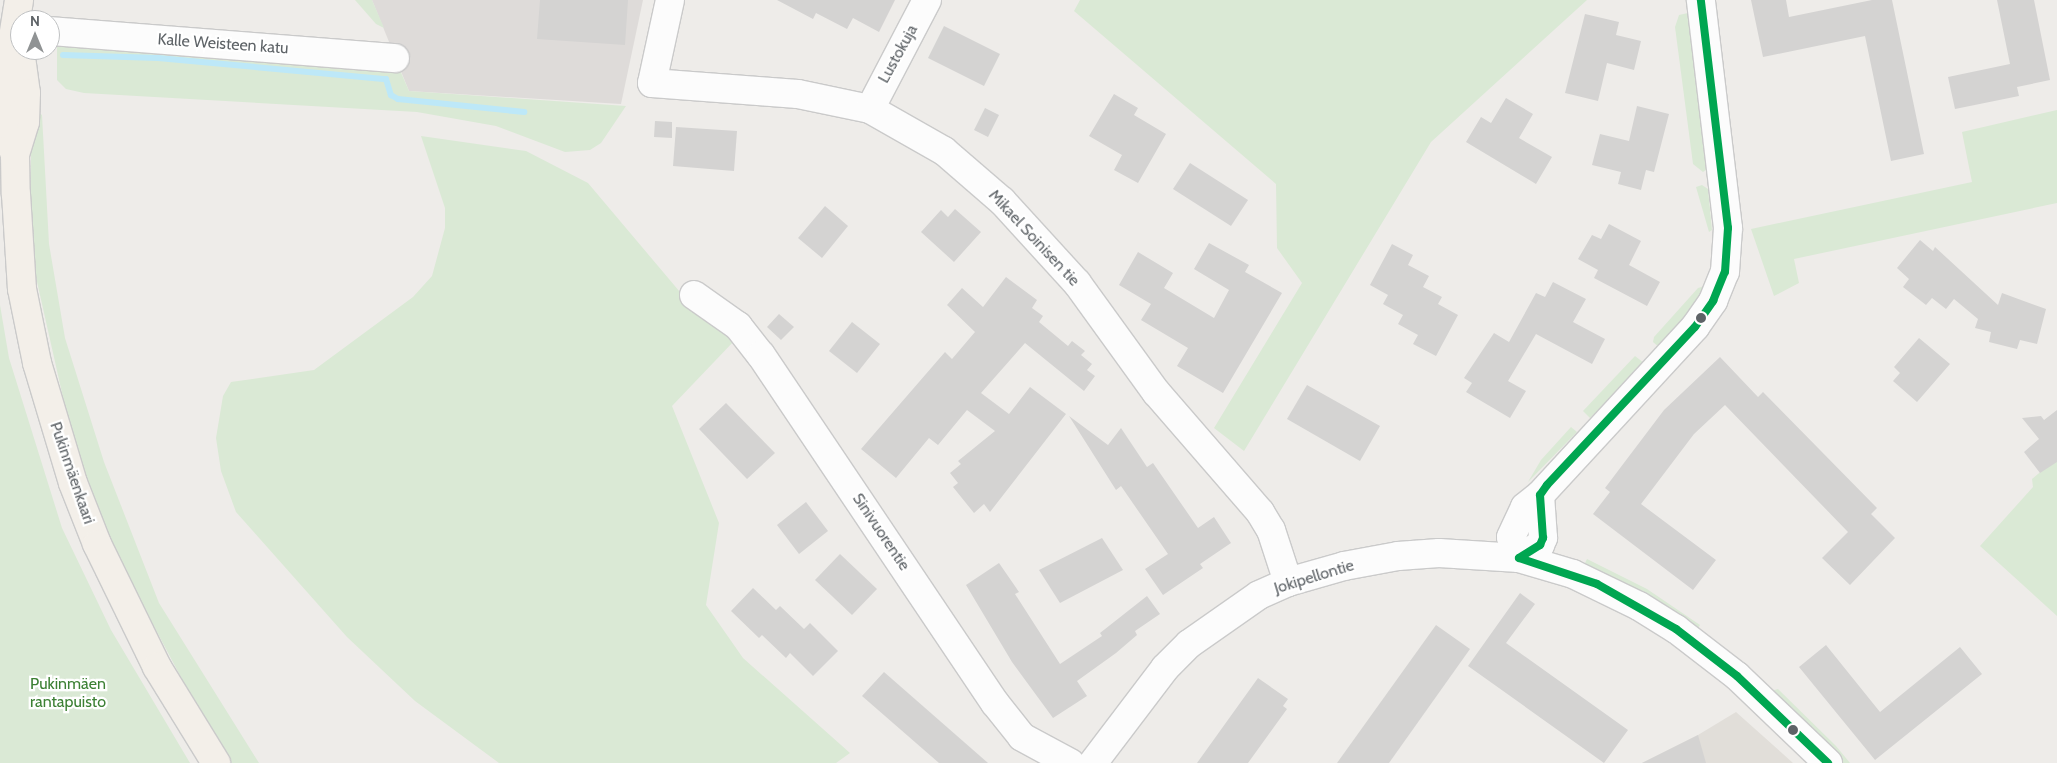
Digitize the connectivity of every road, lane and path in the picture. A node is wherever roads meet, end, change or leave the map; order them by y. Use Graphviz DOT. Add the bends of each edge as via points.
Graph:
graph roads {
  1 [pos="670,0"];
  2 [pos="927,0"];
  3 [pos="1701,0"];
  4 [pos="60,32"];
  5 [pos="395,58"];
  6 [pos="14,60"];
  7 [pos="870,109"];
  8 [pos="694,295"];
  9 [pos="1519,558"];
  10 [pos="1288,582"];
  11 [pos="216,763"];
  12 [pos="1070,763"];
  13 [pos="1092,763"];
  14 [pos="1828,763"];
  1 -- 7 [label="street, Mikael Soinisen tie" via="652,83 798,94"];
  2 -- 7 [label="street, Lustokuja"];
  3 -- 9 [label="street" via="1728,228 1725,272 1713,300 1695,327 1540,495 1543,538 1540,545"];
  4 -- 5 [label="street, Kalle Weisteen katu"];
  6 -- 11 [label="main road, Pukinmäenkaari" via="4,93 4,124 15,154 22,289 38,364 73,483 128,613"];
  7 -- 10 [label="street, Mikael Soinisen tie" via="944,151 974,175 1062,266 1166,405 1260,512 1271,530"];
  8 -- 12 [label="street, Sinivuorentie" via="738,326 761,355 1022,737"];
  9 -- 10 [label="street, Jokipellontie" via="1450,553 1398,556"];
  9 -- 14 [label="street, Jokipellontie" via="1597,584 1676,629 1737,676"];
  10 -- 13 [label="street, Jokipellontie" via="1260,595 1189,644 1159,675"];
}
